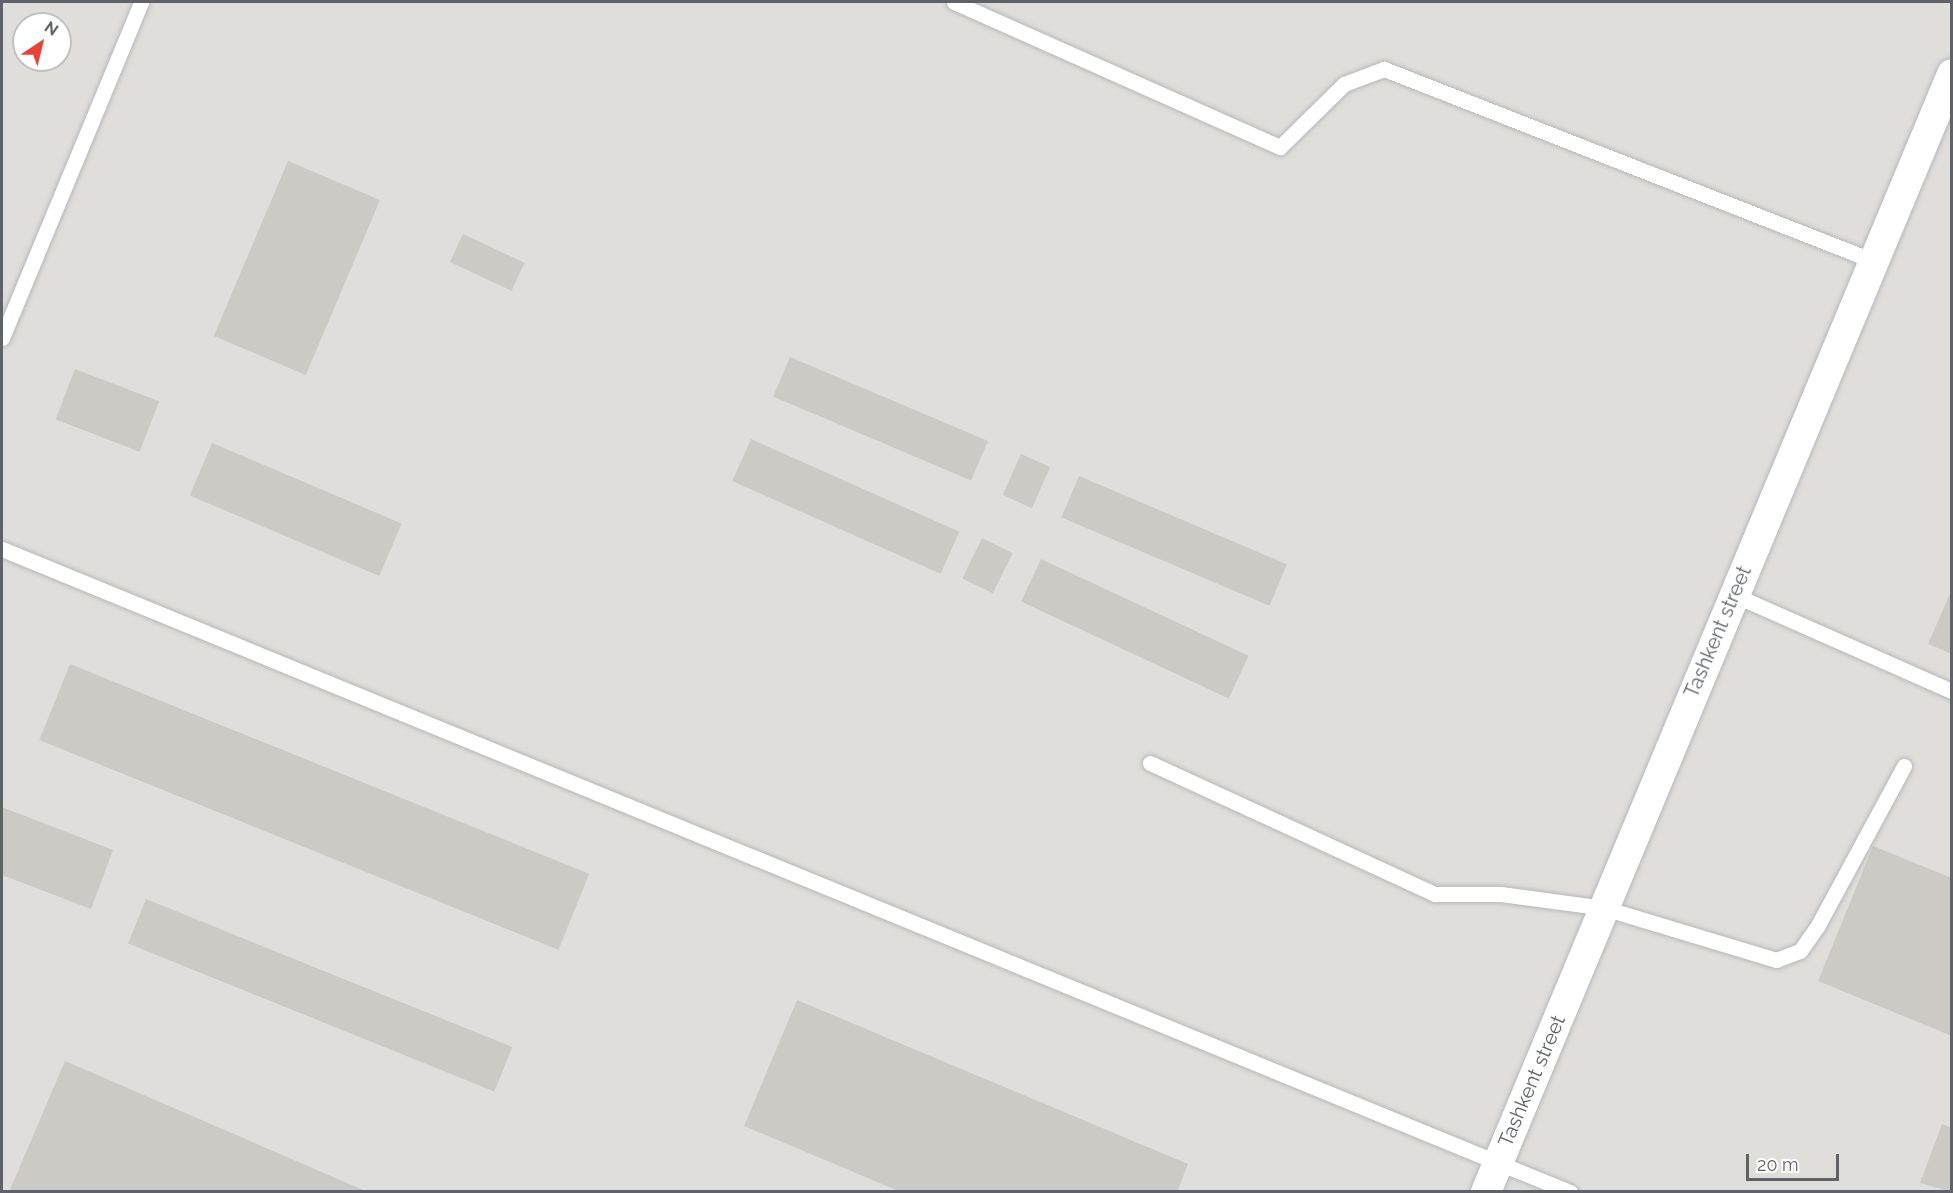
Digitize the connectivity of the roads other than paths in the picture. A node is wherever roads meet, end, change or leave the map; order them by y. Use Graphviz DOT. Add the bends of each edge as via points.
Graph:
graph roads {
  1 [pos="141,2"];
  2 [pos="954,2"];
  3 [pos="1952,74"];
  4 [pos="1874,261"];
  5 [pos="2,338"];
  6 [pos="2,549"];
  7 [pos="1734,595"];
  8 [pos="1952,691"];
  9 [pos="1150,763"];
  10 [pos="1904,766"];
  11 [pos="1604,908"];
  12 [pos="1498,1161"];
  13 [pos="1486,1191"];
  14 [pos="1570,1191"];
  1 -- 5 [label="lane"];
  2 -- 4 [label="lane" via="1280,147 1344,84 1384,69"];
  3 -- 4 [label="street, Tashkent street"];
  4 -- 7 [label="street, Tashkent street"];
  6 -- 12 [label="lane"];
  7 -- 8 [label="lane"];
  7 -- 11 [label="street, Tashkent street"];
  9 -- 11 [label="lane" via="1435,894 1501,894"];
  10 -- 11 [label="lane" via="1800,951 1776,960"];
  11 -- 12 [label="street, Tashkent street"];
  12 -- 13 [label="street, Tashkent street"];
  12 -- 14 [label="lane"];
}
